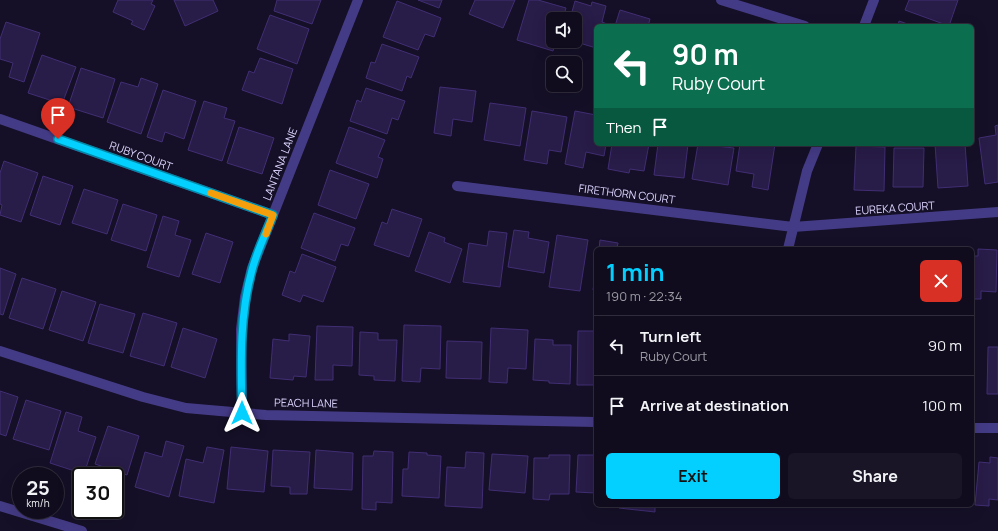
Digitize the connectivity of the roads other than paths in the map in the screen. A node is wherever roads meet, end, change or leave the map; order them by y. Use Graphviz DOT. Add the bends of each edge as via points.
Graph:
graph roads {
  1 [pos="358,0"];
  2 [pos="721,0"];
  3 [pos="874,0"];
  4 [pos="799,24"];
  5 [pos="865,24"];
  6 [pos="0,119"];
  7 [pos="817,146"];
  8 [pos="457,186"];
  9 [pos="998,212"];
  10 [pos="273,215"];
  11 [pos="793,227"];
  12 [pos="788,247"];
  13 [pos="0,351"];
  14 [pos="242,413"];
  15 [pos="594,422"];
  16 [pos="974,428"];
  17 [pos="998,428"];
  18 [pos="0,506"];
  19 [pos="82,531"];
  1 -- 10 [label="street, LANTANA LANE"];
  2 -- 4 [label="street"];
  3 -- 5 [label="street"];
  6 -- 10 [label="street, RUBY COURT"];
  7 -- 11 [label="street" via="807,171"];
  8 -- 11 [label="street, FIRETHORN COURT"];
  9 -- 11 [label="street, EUREKA COURT"];
  10 -- 14 [label="street, LANTANA LANE" via="252,268 245,297 241,329"];
  11 -- 12 [label="street"];
  13 -- 14 [label="street, PEACH LANE" via="157,401 186,408"];
  14 -- 15 [label="street, PEACH LANE"];
  16 -- 17 [label="street"];
  18 -- 19 [label="street"];
}
